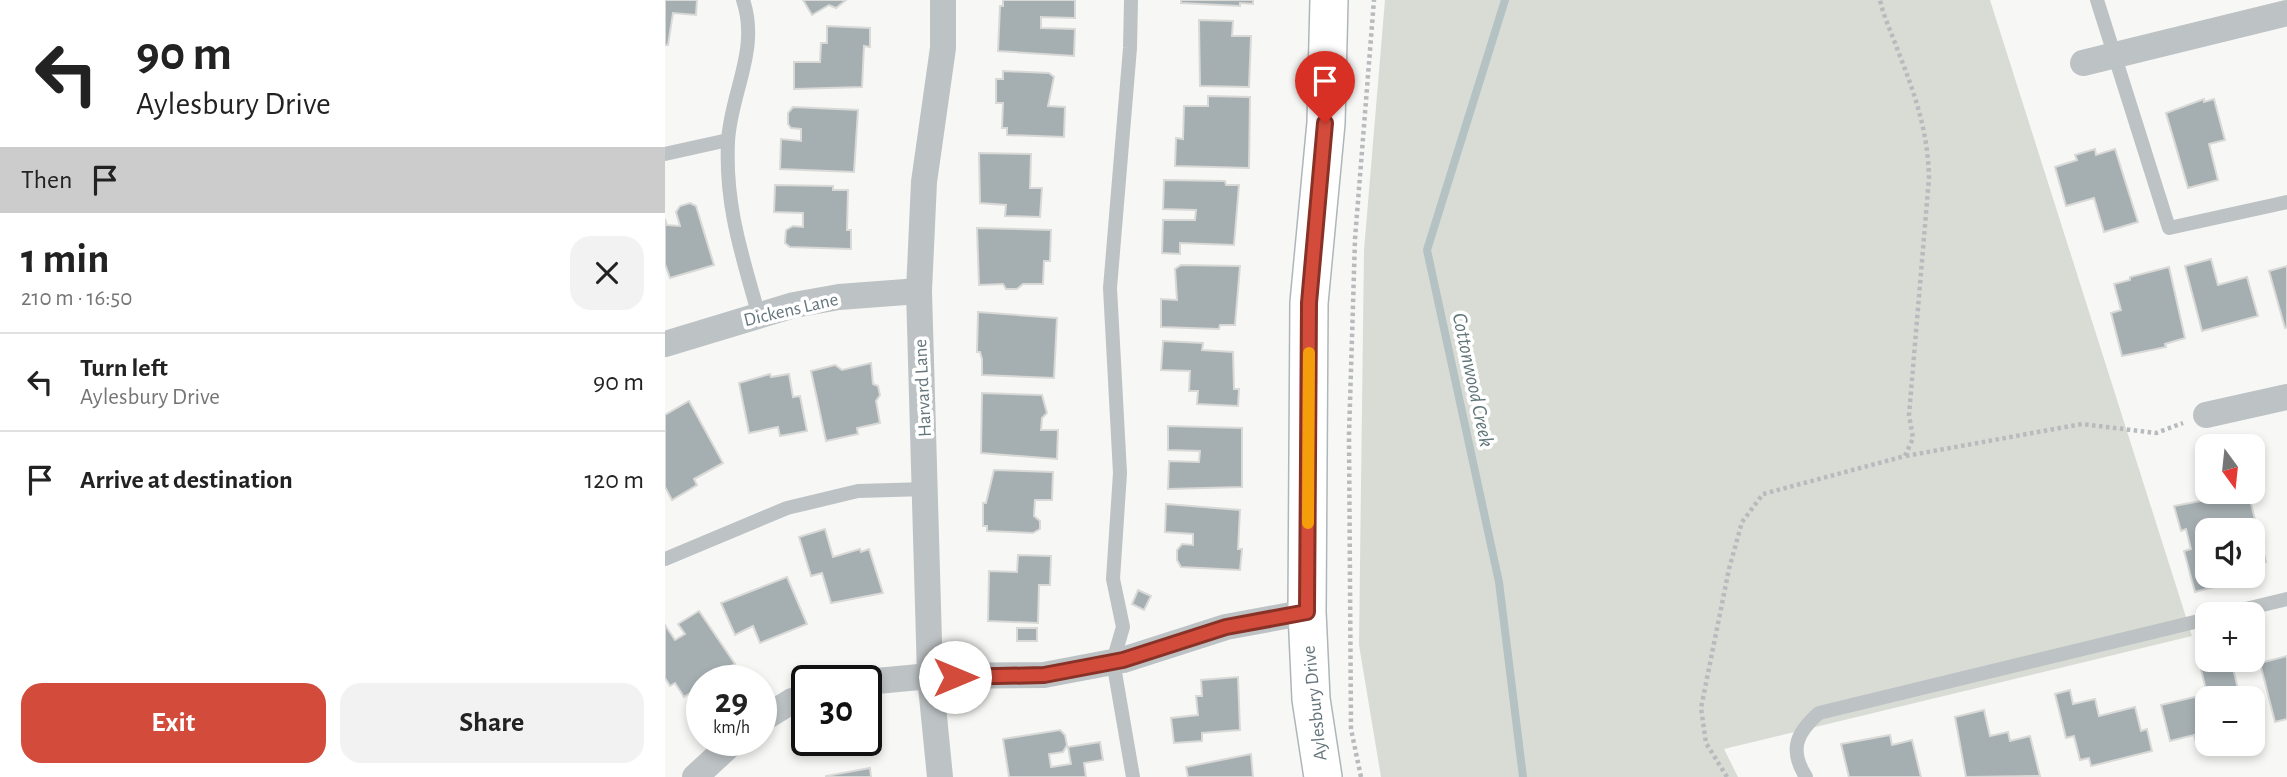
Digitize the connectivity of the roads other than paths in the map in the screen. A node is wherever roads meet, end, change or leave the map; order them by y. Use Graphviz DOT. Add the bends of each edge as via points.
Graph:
graph roads {
  1 [pos="743,0"];
  2 [pos="943,0"];
  3 [pos="1131,0"];
  4 [pos="1329,0"];
  5 [pos="2097,0"];
  6 [pos="2287,13"];
  7 [pos="2115,55"];
  8 [pos="2083,63"];
  9 [pos="728,140"];
  10 [pos="665,154"];
  11 [pos="2287,202"];
  12 [pos="919,290"];
  13 [pos="759,316"];
  14 [pos="665,344"];
  15 [pos="2287,397"];
  16 [pos="2206,415"];
  17 [pos="927,489"];
  18 [pos="665,558"];
  19 [pos="2287,599"];
  20 [pos="2265,604"];
  21 [pos="1307,612"];
  22 [pos="2195,622"];
  23 [pos="1113,661"];
  24 [pos="930,676"];
  25 [pos="882,680"];
  26 [pos="718,756"];
  27 [pos="695,777"];
  28 [pos="940,777"];
  29 [pos="1133,777"];
  30 [pos="1323,777"];
  31 [pos="1806,777"];
  1 -- 9 [label="lane" via="749,53"];
  2 -- 12 [label="street, Harvard Lane" via="943,48 924,182"];
  3 -- 23 [label="lane" via="1109,288 1120,473 1113,579 1123,627"];
  4 -- 21 [label="street, Aylesbury Drive" via="1325,123 1309,303"];
  5 -- 7 [label="lane"];
  6 -- 7 [label="street"];
  7 -- 8 [label="street"];
  7 -- 11 [label="lane" via="2169,228"];
  9 -- 10 [label="lane"];
  9 -- 13 [label="lane" via="730,212"];
  12 -- 13 [label="street, Dickens Lane" via="839,297"];
  12 -- 17 [label="street, Harvard Lane"];
  13 -- 14 [label="street, Dickens Lane"];
  15 -- 16 [label="street"];
  17 -- 18 [label="lane" via="858,491 787,508"];
  17 -- 24 [label="street, Harvard Lane"];
  19 -- 20 [label="lane"];
  21 -- 23 [label="street" via="1226,627"];
  21 -- 30 [label="street, Aylesbury Drive" via="1311,699"];
  22 -- 31 [label="lane" via="1819,713 1803,727 1798,743 1796,761"];
  23 -- 24 [label="street" via="1044,675"];
  23 -- 29 [label="lane"];
  24 -- 25 [label="street"];
  24 -- 28 [label="street, Harvard Lane"];
  26 -- 27 [label="street"];
}
